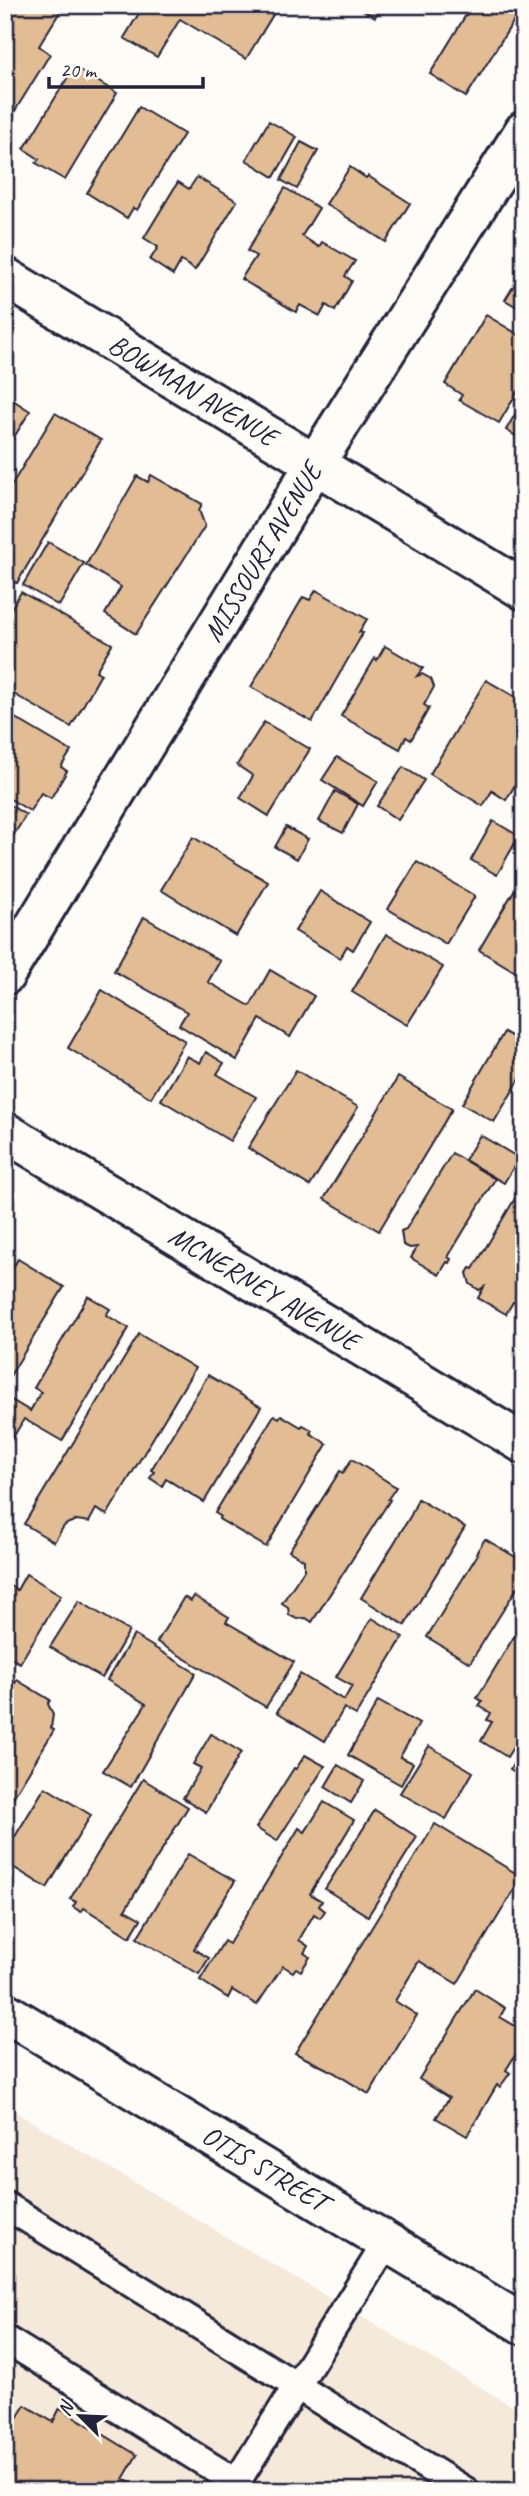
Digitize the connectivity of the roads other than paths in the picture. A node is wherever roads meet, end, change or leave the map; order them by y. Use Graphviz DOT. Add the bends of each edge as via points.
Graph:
graph roads {
  1 [pos="524,131"];
  2 [pos="5,277"];
  3 [pos="315,464"];
  4 [pos="524,590"];
  5 [pos="5,975"];
  6 [pos="5,1132"];
  7 [pos="524,1444"];
  8 [pos="5,2012"];
  9 [pos="5,2205"];
  10 [pos="387,2242"];
  11 [pos="524,2325"];
  12 [pos="5,2339"];
  13 [pos="296,2386"];
  14 [pos="234,2486"];
  15 [pos="466,2491"];
  1 -- 3 [label="street, MISSOURI AVENUE"];
  2 -- 3 [label="street, BOWMAN AVENUE"];
  3 -- 4 [label="street, BOWMAN AVENUE"];
  3 -- 5 [label="street, MISSOURI AVENUE"];
  6 -- 7 [label="street, MCNERNEY AVENUE"];
  8 -- 10 [label="street, OTIS STREET"];
  9 -- 13 [label="lane"];
  10 -- 11 [label="street, OTIS STREET"];
  10 -- 13 [label="lane"];
  12 -- 14 [label="lane"];
  13 -- 14 [label="lane"];
  13 -- 15 [label="lane"];
}
